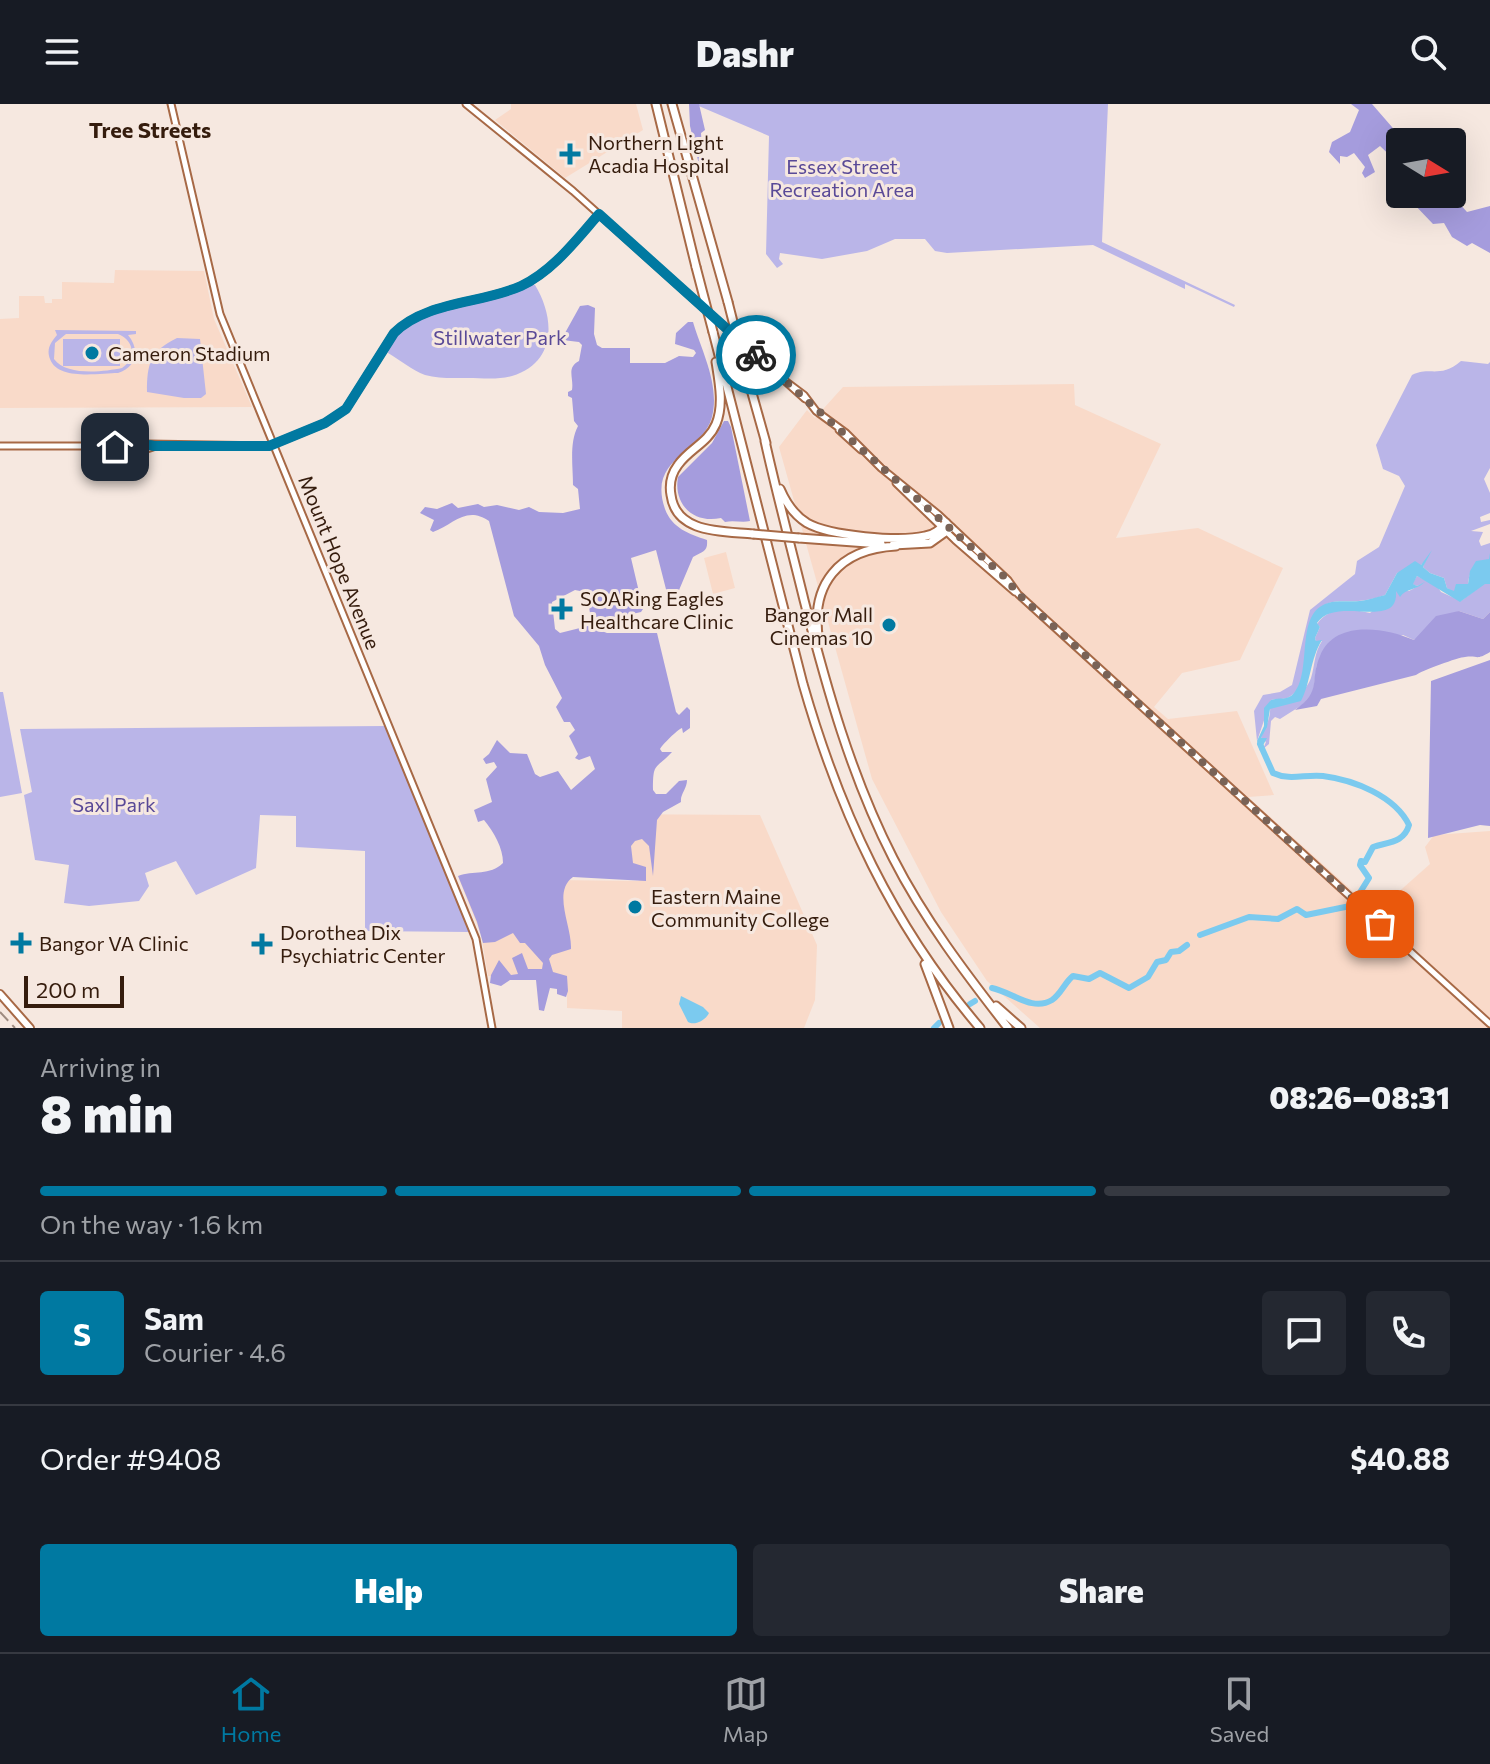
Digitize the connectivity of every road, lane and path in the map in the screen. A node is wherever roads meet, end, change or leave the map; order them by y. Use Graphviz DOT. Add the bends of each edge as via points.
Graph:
graph roads {
  1 [pos="171,104"];
  2 [pos="466,104"];
  3 [pos="656,104"];
  4 [pos="672,104"];
  5 [pos="599,214"];
  6 [pos="713,332"];
  7 [pos="765,441"];
  8 [pos="274,444"];
  9 [pos="0,446"];
  10 [pos="946,528"];
  11 [pos="896,546"];
  12 [pos="835,714"];
  13 [pos="903,924"];
  14 [pos="0,994"];
  15 [pos="987,1001"];
  16 [pos="23,1018"];
  17 [pos="1490,1024"];
  18 [pos="30,1028"];
  19 [pos="36,1028"];
  20 [pos="492,1028"];
  21 [pos="949,1028"];
  22 [pos="980,1028"];
  23 [pos="1008,1028"];
  24 [pos="1021,1028"];
  1 -- 8 [label="street, Mount Hope Avenue" via="220,314"];
  2 -- 5 [label="street"];
  3 -- 6 [label="highway, bridge"];
  4 -- 7 [label="highway, bridge"];
  5 -- 8 [label="street" via="533,280 405,323 346,409"];
  5 -- 10 [label="street"];
  6 -- 11 [label="highway, bridge" via="717,420 710,435 677,466 671,495 679,514 692,525 753,534"];
  6 -- 13 [label="highway" via="819,741 873,871"];
  7 -- 10 [label="highway" via="786,501 813,526 885,537 922,537"];
  7 -- 12 [label="highway"];
  8 -- 9 [label="street" via="147,449"];
  8 -- 20 [label="street, Mount Hope Avenue" via="475,936"];
  10 -- 11 [label="highway" via="930,543"];
  10 -- 17 [label="street"];
  11 -- 12 [label="highway" via="853,556 821,591 818,636"];
  12 -- 15 [label="highway" via="861,791 892,857 937,933"];
  13 -- 21 [label="highway" via="928,969"];
  13 -- 22 [label="highway"];
  14 -- 16 [label="main road"];
  15 -- 23 [label="highway"];
  15 -- 24 [label="highway"];
  16 -- 18 [label="main road"];
  16 -- 19 [label="main road"];
}
